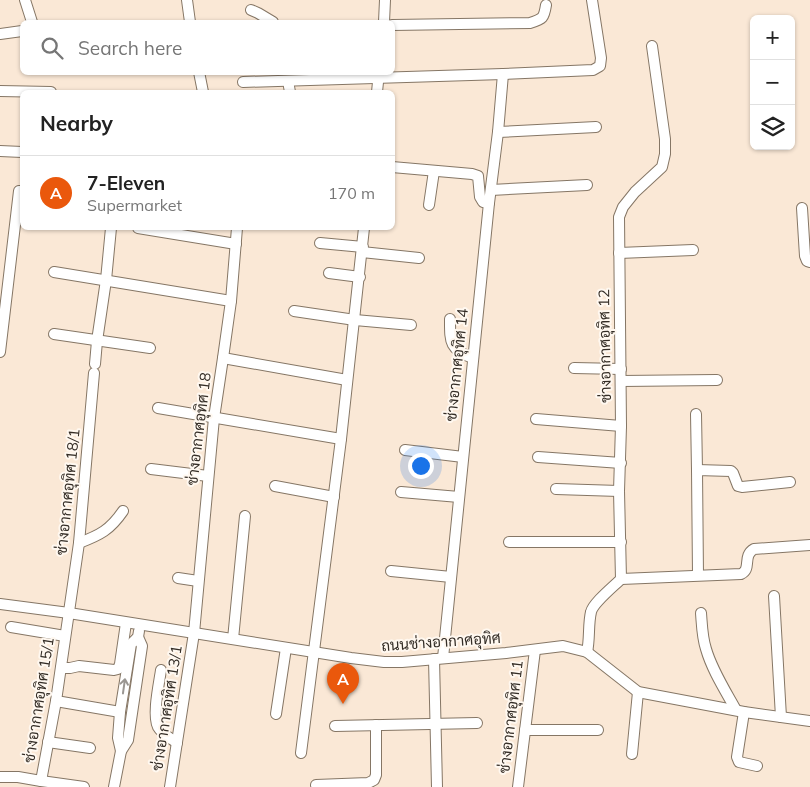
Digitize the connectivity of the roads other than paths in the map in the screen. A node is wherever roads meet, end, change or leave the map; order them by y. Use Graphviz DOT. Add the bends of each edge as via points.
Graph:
graph roads {
  1 [pos="26,0"];
  2 [pos="187,0"];
  3 [pos="385,0"];
  4 [pos="592,0"];
  5 [pos="546,5"];
  6 [pos="250,10"];
  7 [pos="31,20"];
  8 [pos="190,20"];
  9 [pos="270,20"];
  10 [pos="384,20"];
  11 [pos="395,25"];
  12 [pos="20,32"];
  13 [pos="0,34"];
  14 [pos="652,46"];
  15 [pos="503,74"];
  16 [pos="200,75"];
  17 [pos="379,75"];
  18 [pos="395,75"];
  19 [pos="288,81"];
  20 [pos="243,82"];
  21 [pos="203,90"];
  22 [pos="290,90"];
  23 [pos="377,90"];
  24 [pos="0,91"];
  25 [pos="20,91"];
  26 [pos="596,127"];
  27 [pos="498,132"];
  28 [pos="0,151"];
  29 [pos="20,152"];
  30 [pos="395,167"];
  31 [pos="434,171"];
  32 [pos="587,185"];
  33 [pos="490,190"];
  34 [pos="19,191"];
  35 [pos="489,203"];
  36 [pos="429,205"];
  37 [pos="802,208"];
  38 [pos="111,230"];
  39 [pos="150,230"];
  40 [pos="237,230"];
  41 [pos="364,230"];
  42 [pos="320,243"];
  43 [pos="236,244"];
  44 [pos="363,249"];
  45 [pos="693,250"];
  46 [pos="619,253"];
  47 [pos="5,257"];
  48 [pos="419,258"];
  49 [pos="810,262"];
  50 [pos="54,272"];
  51 [pos="329,273"];
  52 [pos="360,277"];
  53 [pos="106,280"];
  54 [pos="230,301"];
  55 [pos="294,312"];
  56 [pos="450,319"];
  57 [pos="355,320"];
  58 [pos="412,325"];
  59 [pos="54,334"];
  60 [pos="97,341"];
  61 [pos="150,348"];
  62 [pos="0,352"];
  63 [pos="224,358"];
  64 [pos="473,358"];
  65 [pos="574,368"];
  66 [pos="621,369"];
  67 [pos="347,380"];
  68 [pos="717,380"];
  69 [pos="621,381"];
  70 [pos="158,408"];
  71 [pos="696,414"];
  72 [pos="214,418"];
  73 [pos="536,419"];
  74 [pos="621,426"];
  75 [pos="341,439"];
  76 [pos="404,450"];
  77 [pos="463,457"];
  78 [pos="538,458"];
  79 [pos="621,463"];
  80 [pos="151,469"];
  81 [pos="697,470"];
  82 [pos="208,476"];
  83 [pos="790,482"];
  84 [pos="275,486"];
  85 [pos="556,490"];
  86 [pos="619,491"];
  87 [pos="401,492"];
  88 [pos="334,497"];
  89 [pos="459,497"];
  90 [pos="123,511"];
  91 [pos="245,516"];
  92 [pos="509,542"];
  93 [pos="621,542"];
  94 [pos="79,543"];
  95 [pos="810,544"];
  96 [pos="391,571"];
  97 [pos="698,575"];
  98 [pos="451,577"];
  99 [pos="178,578"];
  100 [pos="621,579"];
  101 [pos="198,581"];
  102 [pos="774,596"];
  103 [pos="0,604"];
  104 [pos="69,613"];
  105 [pos="701,613"];
  106 [pos="126,623"];
  107 [pos="140,625"];
  108 [pos="12,628"];
  109 [pos="194,633"];
  110 [pos="65,636"];
  111 [pos="138,637"];
  112 [pos="233,640"];
  113 [pos="286,648"];
  114 [pos="534,650"];
  115 [pos="315,652"];
  116 [pos="587,652"];
  117 [pos="438,658"];
  118 [pos="61,668"];
  119 [pos="161,670"];
  120 [pos="638,692"];
  121 [pos="56,701"];
  122 [pos="740,711"];
  123 [pos="120,712"];
  124 [pos="276,714"];
  125 [pos="781,717"];
  126 [pos="810,721"];
  127 [pos="477,723"];
  128 [pos="436,724"];
  129 [pos="376,725"];
  130 [pos="335,726"];
  131 [pos="525,730"];
  132 [pos="598,730"];
  133 [pos="48,742"];
  134 [pos="177,742"];
  135 [pos="90,748"];
  136 [pos="121,751"];
  137 [pos="301,753"];
  138 [pos="632,754"];
  139 [pos="757,766"];
  140 [pos="0,777"];
  141 [pos="41,781"];
  142 [pos="316,785"];
  143 [pos="84,787"];
  144 [pos="114,787"];
  145 [pos="170,787"];
  146 [pos="437,787"];
  147 [pos="518,787"];
  1 -- 7 [label="street"];
  2 -- 8 [label="street"];
  3 -- 10 [label="street"];
  4 -- 15 [label="street" via="600,66 594,70"];
  5 -- 11 [label="street" via="544,16 530,24"];
  6 -- 9 [label="street"];
  12 -- 13 [label="street"];
  14 -- 46 [label="street, ช่างอากาศอุทิศ 12" via="665,154 662,167 622,207"];
  15 -- 18 [label="street"];
  15 -- 27 [label="street, ช่างอากาศอุทิศ 14"];
  16 -- 21 [label="street"];
  17 -- 19 [label="street"];
  17 -- 23 [label="street"];
  19 -- 20 [label="street"];
  19 -- 22 [label="street"];
  24 -- 25 [label="street"];
  26 -- 27 [label="street"];
  27 -- 33 [label="street, ช่างอากาศอุทิศ 14"];
  28 -- 29 [label="street"];
  30 -- 31 [label="street"];
  31 -- 35 [label="street" via="478,176 480,197"];
  31 -- 36 [label="street"];
  32 -- 33 [label="street"];
  33 -- 35 [label="street, ช่างอากาศอุทิศ 14"];
  34 -- 47 [label="street"];
  35 -- 64 [label="street, ช่างอากาศอุทิศ 14"];
  37 -- 49 [label="street" via="805,256"];
  38 -- 53 [label="street, ช่างอากาศอุทิศ 18/1"];
  39 -- 43 [label="street"];
  40 -- 43 [label="street, ช่างอากาศอุทิศ 18"];
  41 -- 44 [label="street"];
  42 -- 44 [label="street"];
  43 -- 54 [label="street, ช่างอากาศอุทิศ 18"];
  44 -- 48 [label="street"];
  44 -- 52 [label="street"];
  45 -- 46 [label="street"];
  46 -- 66 [label="street, ช่างอากาศอุทิศ 12"];
  47 -- 62 [label="street"];
  50 -- 53 [label="street"];
  51 -- 52 [label="street"];
  52 -- 57 [label="street"];
  53 -- 54 [label="street"];
  53 -- 60 [label="street, ช่างอากาศอุทิศ 18/1"];
  54 -- 63 [label="street, ช่างอากาศอุทิศ 18"];
  55 -- 57 [label="street"];
  56 -- 64 [label="street" via="450,340 456,349"];
  57 -- 58 [label="street"];
  57 -- 67 [label="street"];
  59 -- 60 [label="street"];
  60 -- 61 [label="street"];
  60 -- 94 [label="street, ช่างอากาศอุทิศ 18/1"];
  63 -- 67 [label="street"];
  63 -- 72 [label="street, ช่างอากาศอุทิศ 18"];
  64 -- 77 [label="street, ช่างอากาศอุทิศ 14"];
  65 -- 66 [label="street"];
  66 -- 69 [label="street, ช่างอากาศอุทิศ 12"];
  67 -- 75 [label="street"];
  68 -- 69 [label="street"];
  69 -- 74 [label="street, ช่างอากาศอุทิศ 12"];
  70 -- 72 [label="street"];
  71 -- 81 [label="street"];
  72 -- 75 [label="street"];
  72 -- 82 [label="street, ช่างอากาศอุทิศ 18"];
  73 -- 74 [label="street"];
  74 -- 79 [label="street, ช่างอากาศอุทิศ 12"];
  75 -- 88 [label="street"];
  76 -- 77 [label="street"];
  77 -- 89 [label="street, ช่างอากาศอุทิศ 14"];
  78 -- 79 [label="street"];
  79 -- 86 [label="street, ช่างอากาศอุทิศ 12"];
  80 -- 82 [label="street"];
  81 -- 83 [label="street" via="731,471 738,486 742,487"];
  81 -- 97 [label="street"];
  82 -- 101 [label="street, ช่างอากาศอุทิศ 18"];
  84 -- 88 [label="street"];
  85 -- 86 [label="street"];
  86 -- 93 [label="street, ช่างอากาศอุทิศ 12"];
  87 -- 89 [label="street"];
  88 -- 115 [label="street"];
  89 -- 98 [label="street, ช่างอากาศอุทิศ 14"];
  90 -- 94 [label="street" via="115,523"];
  91 -- 112 [label="street"];
  92 -- 93 [label="street"];
  93 -- 100 [label="street, ช่างอากาศอุทิศ 12"];
  94 -- 104 [label="street, ช่างอากาศอุทิศ 18/1"];
  95 -- 97 [label="street" via="754,549 747,556 746,570 741,574"];
  96 -- 98 [label="street"];
  97 -- 100 [label="street"];
  98 -- 117 [label="street, ช่างอากาศอุทิศ 14"];
  99 -- 101 [label="street"];
  100 -- 116 [label="street" via="591,610"];
  101 -- 109 [label="street, ช่างอากาศอุทิศ 18"];
  102 -- 125 [label="street"];
  103 -- 104 [label="street, ถนนช่างอากาศอุทิศ"];
  104 -- 106 [label="street, ถนนช่างอากาศอุทิศ"];
  104 -- 110 [label="street, ช่างอากาศอุทิศ 15/1"];
  105 -- 122 [label="street" via="706,651"];
  106 -- 107 [label="street, ถนนช่างอากาศอุทิศ"];
  106 -- 118 [label="street" via="117,670 91,666"];
  107 -- 109 [label="street, ถนนช่างอากาศอุทิศ"];
  107 -- 111 [label="street"];
  108 -- 110 [label="street"];
  109 -- 112 [label="street, ถนนช่างอากาศอุทิศ"];
  109 -- 134 [label="street, ช่างอากาศอุทิศ 13/1"];
  110 -- 118 [label="street, ช่างอากาศอุทิศ 15/1"];
  123 -- 111 [label="street, one-way" via="131,644"];
  111 -- 136 [label="street" via="142,646 128,740"];
  112 -- 113 [label="street, ถนนช่างอากาศอุทิศ"];
  113 -- 115 [label="street, ถนนช่างอากาศอุทิศ"];
  113 -- 124 [label="street"];
  114 -- 116 [label="street, ถนนช่างอากาศอุทิศ" via="563,646"];
  114 -- 117 [label="street, ถนนช่างอากาศอุทิศ"];
  114 -- 131 [label="street, ช่างอากาศอุทิศ 11"];
  115 -- 117 [label="street, ถนนช่างอากาศอุทิศ" via="384,662"];
  115 -- 137 [label="street"];
  116 -- 120 [label="street, ถนนช่างอากาศอุทิศ"];
  117 -- 128 [label="street, ช่างอากาศอุทิศ 14"];
  118 -- 121 [label="street, ช่างอากาศอุทิศ 15/1"];
  119 -- 134 [label="street" via="155,715 165,735"];
  120 -- 122 [label="street, ถนนช่างอากาศอุทิศ"];
  120 -- 138 [label="street"];
  121 -- 123 [label="street"];
  121 -- 133 [label="street, ช่างอากาศอุทิศ 15/1"];
  122 -- 125 [label="street, ถนนช่างอากาศอุทิศ"];
  122 -- 139 [label="street" via="737,757 739,762"];
  123 -- 136 [label="street" via="118,738"];
  125 -- 126 [label="street, ถนนช่างอากาศอุทิศ"];
  127 -- 128 [label="street"];
  128 -- 129 [label="street"];
  128 -- 146 [label="street, ช่างอากาศอุทิศ 14"];
  129 -- 130 [label="street"];
  129 -- 142 [label="street" via="374,780"];
  131 -- 132 [label="street"];
  131 -- 147 [label="street, ช่างอากาศอุทิศ 11"];
  133 -- 135 [label="street"];
  133 -- 141 [label="street, ช่างอากาศอุทิศ 15/1"];
  134 -- 145 [label="street, ช่างอากาศอุทิศ 13/1"];
  136 -- 144 [label="street"];
  140 -- 141 [label="street, ช่างอากาศอุทิศ 15/1"];
  141 -- 143 [label="street"];
}
